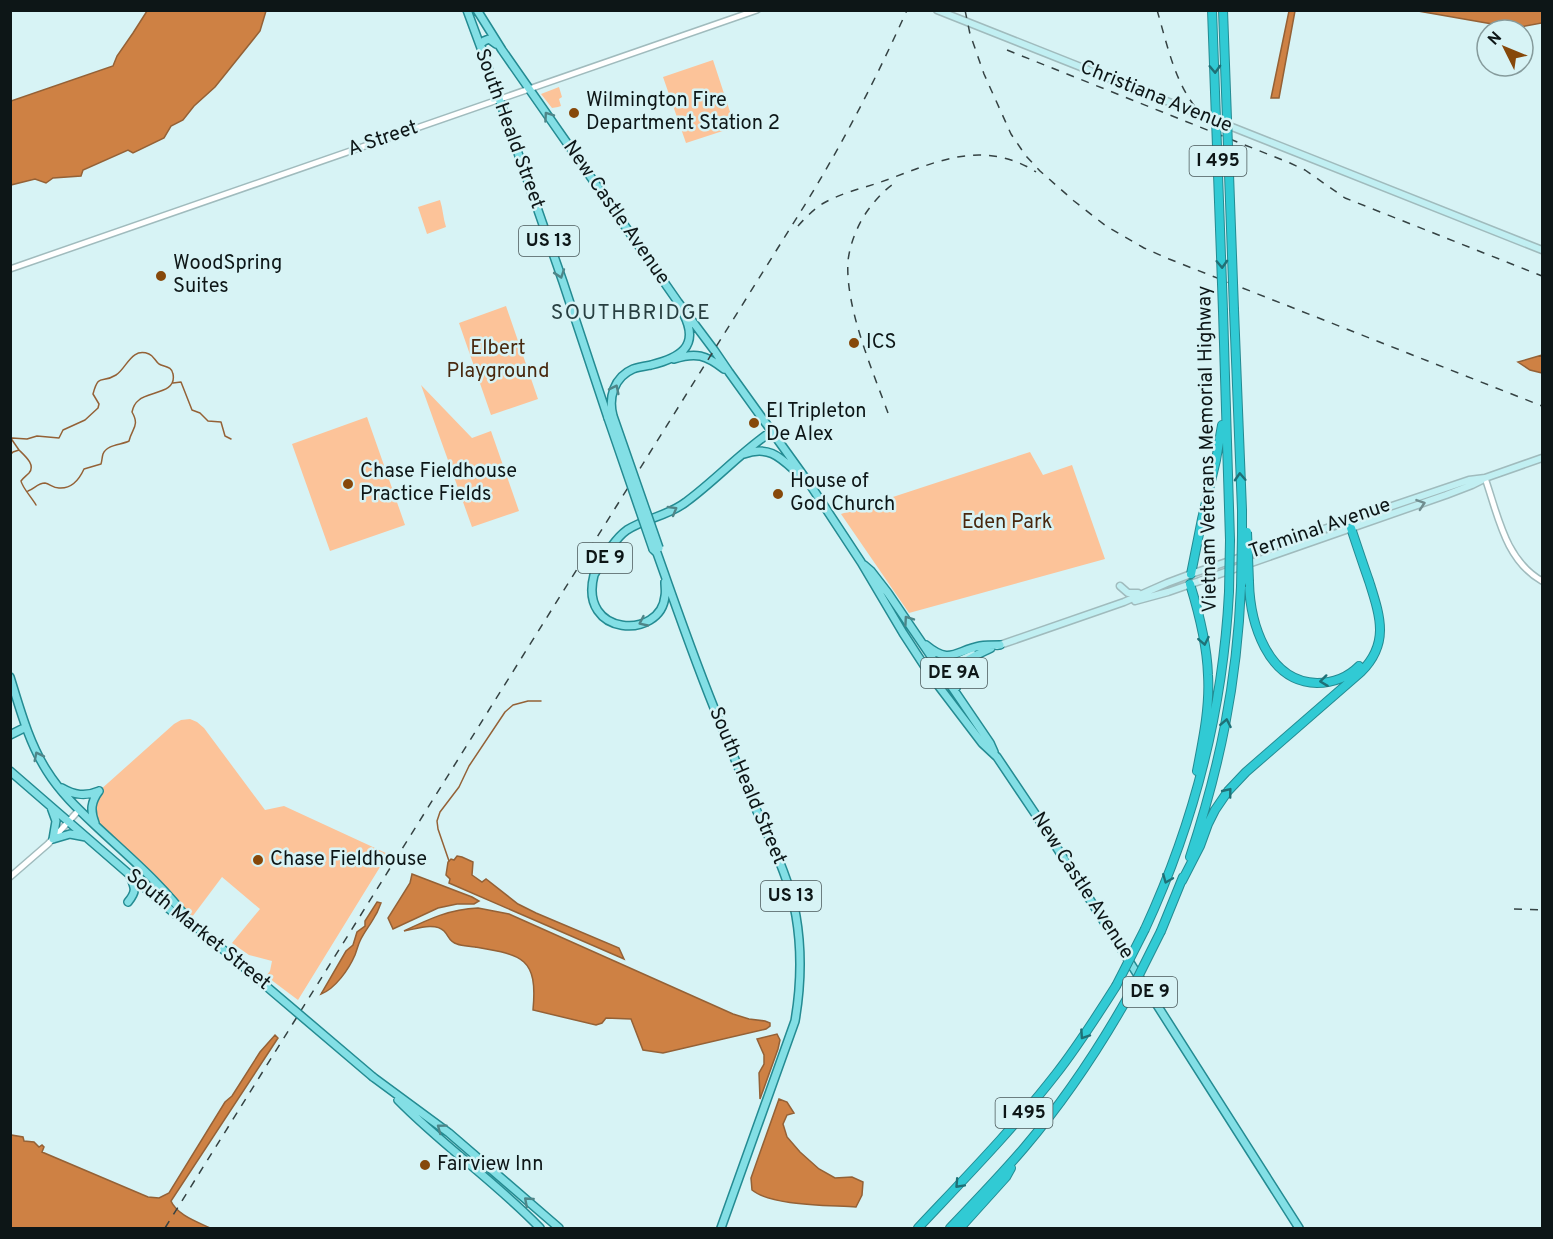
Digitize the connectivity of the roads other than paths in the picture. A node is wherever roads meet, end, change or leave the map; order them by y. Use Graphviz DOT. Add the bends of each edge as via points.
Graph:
graph roads {
  1 [pos="466,10"];
  2 [pos="477,10"];
  3 [pos="757,10"];
  4 [pos="937,10"];
  5 [pos="1212,10"];
  6 [pos="1223,10"];
  7 [pos="502,50"];
  8 [pos="482,52"];
  9 [pos="530,89"];
  10 [pos="499,100"];
  11 [pos="1542,250"];
  12 [pos="10,269"];
  13 [pos="678,302"];
  14 [pos="654,364"];
  15 [pos="729,372"];
  16 [pos="1225,385"];
  17 [pos="610,417"];
  18 [pos="772,431"];
  19 [pos="737,458"];
  20 [pos="1542,458"];
  21 [pos="1485,478"];
  22 [pos="811,486"];
  23 [pos="1346,520"];
  24 [pos="1348,529"];
  25 [pos="1244,534"];
  26 [pos="861,562"];
  27 [pos="664,574"];
  28 [pos="1191,574"];
  29 [pos="1542,581"];
  30 [pos="1167,583"];
  31 [pos="1190,584"];
  32 [pos="1120,586"];
  33 [pos="1124,602"];
  34 [pos="922,642"];
  35 [pos="1000,645"];
  36 [pos="991,648"];
  37 [pos="940,670"];
  38 [pos="931,676"];
  39 [pos="10,677"];
  40 [pos="970,714"];
  41 [pos="26,727"];
  42 [pos="10,735"];
  43 [pos="997,758"];
  44 [pos="10,771"];
  45 [pos="55,783"];
  46 [pos="50,804"];
  47 [pos="79,810"];
  48 [pos="70,821"];
  49 [pos="96,825"];
  50 [pos="1185,828"];
  51 [pos="87,837"];
  52 [pos="53,839"];
  53 [pos="129,873"];
  54 [pos="10,877"];
  55 [pos="1182,880"];
  56 [pos="128,902"];
  57 [pos="189,921"];
  58 [pos="386,1087"];
  59 [pos="1025,1147"];
  60 [pos="540,1228"];
  61 [pos="559,1228"];
  62 [pos="722,1228"];
  63 [pos="918,1228"];
  64 [pos="950,1228"];
  65 [pos="960,1228"];
  66 [pos="1299,1228"];
  1 -- 8 [label="main road, South Heald Street / US 13"];
  2 -- 7 [label="main road, New Castle Avenue / US 13"];
  3 -- 9 [label="street, A Street"];
  4 -- 11 [label="main road, Christiana Avenue"];
  5 -- 16 [label="highway, Vietnam Veterans Memorial Highway / I 495, one-way, bridge"];
  25 -- 6 [label="highway, Vietnam Veterans Memorial Highway / I 495, one-way, bridge"];
  7 -- 8 [label="main road" via="489,39 484,41"];
  7 -- 9 [label="main road, New Castle Avenue / US 13"];
  8 -- 10 [label="main road, South Heald Street / US 13"];
  9 -- 10 [label="street, A Street"];
  13 -- 9 [label="main road, New Castle Avenue / US 13, one-way"];
  10 -- 12 [label="street, A Street"];
  10 -- 17 [label="main road, South Heald Street / US 13, one-way"];
  13 -- 14 [label="main road, US 13" via="690,328 689,343 678,354"];
  13 -- 15 [label="main road, New Castle Avenue / DE 9"];
  14 -- 15 [label="main road" via="695,354 709,358"];
  17 -- 14 [label="main road, South Heald Street / US 13, one-way" via="613,389 624,375"];
  15 -- 18 [label="main road, New Castle Avenue / DE 9"];
  16 -- 28 [label="highway" via="1220,442"];
  16 -- 50 [label="highway, Vietnam Veterans Memorial Highway / I 495, bridge" via="1230,540 1226,634 1214,716"];
  17 -- 27 [label="main road, South Heald Street / US 13, bridge"];
  18 -- 19 [label="main road"];
  18 -- 22 [label="main road, New Castle Avenue / DE 9"];
  19 -- 22 [label="main road, DE 9" via="755,451 770,453"];
  27 -- 19 [label="main road, DE 9, one-way" via="664,603 646,622 631,627 616,625 595,605 594,575 620,537 686,502"];
  20 -- 21 [label="main road, Terminal Avenue / DE 9A"];
  21 -- 23 [label="main road, Terminal Avenue / DE 9A"];
  24 -- 21 [label="main road, Terminal Avenue / DE 9A, one-way"];
  21 -- 29 [label="street" via="1508,543 1517,559"];
  22 -- 26 [label="main road, New Castle Avenue / DE 9"];
  23 -- 24 [label="main road"];
  23 -- 28 [label="main road, Terminal Avenue / DE 9A"];
  24 -- 25 [label="highway, one-way, bridge" via="1376,628 1374,643 1360,666 1328,682 1296,678 1268,653 1251,608"];
  24 -- 31 [label="main road, Terminal Avenue / DE 9A"];
  55 -- 24 [label="highway, one-way" via="1212,814 1232,786 1361,672 1375,653 1380,634 1379,613"];
  55 -- 25 [label="highway, Vietnam Veterans Memorial Highway / I 495, one-way, bridge" via="1205,812 1225,731 1237,649"];
  34 -- 26 [label="main road, New Castle Avenue / DE 9, one-way"];
  26 -- 38 [label="main road, New Castle Avenue / DE 9"];
  27 -- 62 [label="main road, South Heald Street / US 13" via="709,696 789,887 799,942 801,972 795,1021"];
  28 -- 30 [label="main road, Terminal Avenue / DE 9A"];
  28 -- 31 [label="main road"];
  30 -- 32 [label="main road" via="1136,594"];
  30 -- 33 [label="main road, Terminal Avenue / DE 9A"];
  31 -- 33 [label="main road, Terminal Avenue / DE 9A"];
  31 -- 50 [label="highway, one-way" via="1209,675 1202,743"];
  33 -- 35 [label="main road, Terminal Avenue / DE 9A"];
  34 -- 35 [label="main road" via="945,656"];
  34 -- 37 [label="main road, New Castle Avenue / DE 9"];
  35 -- 36 [label="main road, Terminal Avenue / DE 9A"];
  36 -- 37 [label="main road, Terminal Avenue / DE 9A"];
  36 -- 40 [label="main road, DE 9A" via="964,663 954,674 954,685"];
  37 -- 38 [label="main road, Terminal Avenue / DE 9A"];
  37 -- 40 [label="main road, New Castle Avenue / DE 9"];
  38 -- 43 [label="main road, New Castle Avenue / DE 9"];
  39 -- 41 [label="main road"];
  40 -- 43 [label="main road, New Castle Avenue / DE 9"];
  41 -- 42 [label="main road"];
  45 -- 41 [label="main road, one-way"];
  43 -- 66 [label="main road, New Castle Avenue / DE 9" via="1072,869"];
  44 -- 46 [label="main road, South Market Street"];
  45 -- 47 [label="main road"];
  45 -- 49 [label="main road" via="73,794 99,791 91,807"];
  46 -- 48 [label="main road, South Market Street"];
  46 -- 52 [label="main road" via="56,821"];
  47 -- 48 [label="street"];
  47 -- 49 [label="main road"];
  48 -- 51 [label="main road, South Market Street"];
  48 -- 52 [label="street"];
  49 -- 57 [label="main road" via="157,883"];
  50 -- 63 [label="highway, Vietnam Veterans Memorial Highway / I 495, one-way, bridge" via="1145,929 1083,1038 1023,1114"];
  51 -- 52 [label="main road" via="70,834"];
  51 -- 53 [label="main road, South Market Street"];
  52 -- 54 [label="street"];
  53 -- 56 [label="main road" via="135,890"];
  53 -- 57 [label="main road, South Market Street" via="175,914"];
  55 -- 59 [label="highway, Vietnam Veterans Memorial Highway / I 495, bridge" via="1161,931 1101,1044"];
  57 -- 58 [label="main road, South Market Street, bridge"];
  58 -- 60 [label="main road, South Market Street"];
  61 -- 58 [label="main road, South Market Street, one-way" via="449,1133"];
  59 -- 64 [label="highway, Vietnam Veterans Memorial Highway / I 495"];
  59 -- 65 [label="highway" via="1005,1177"];
}
